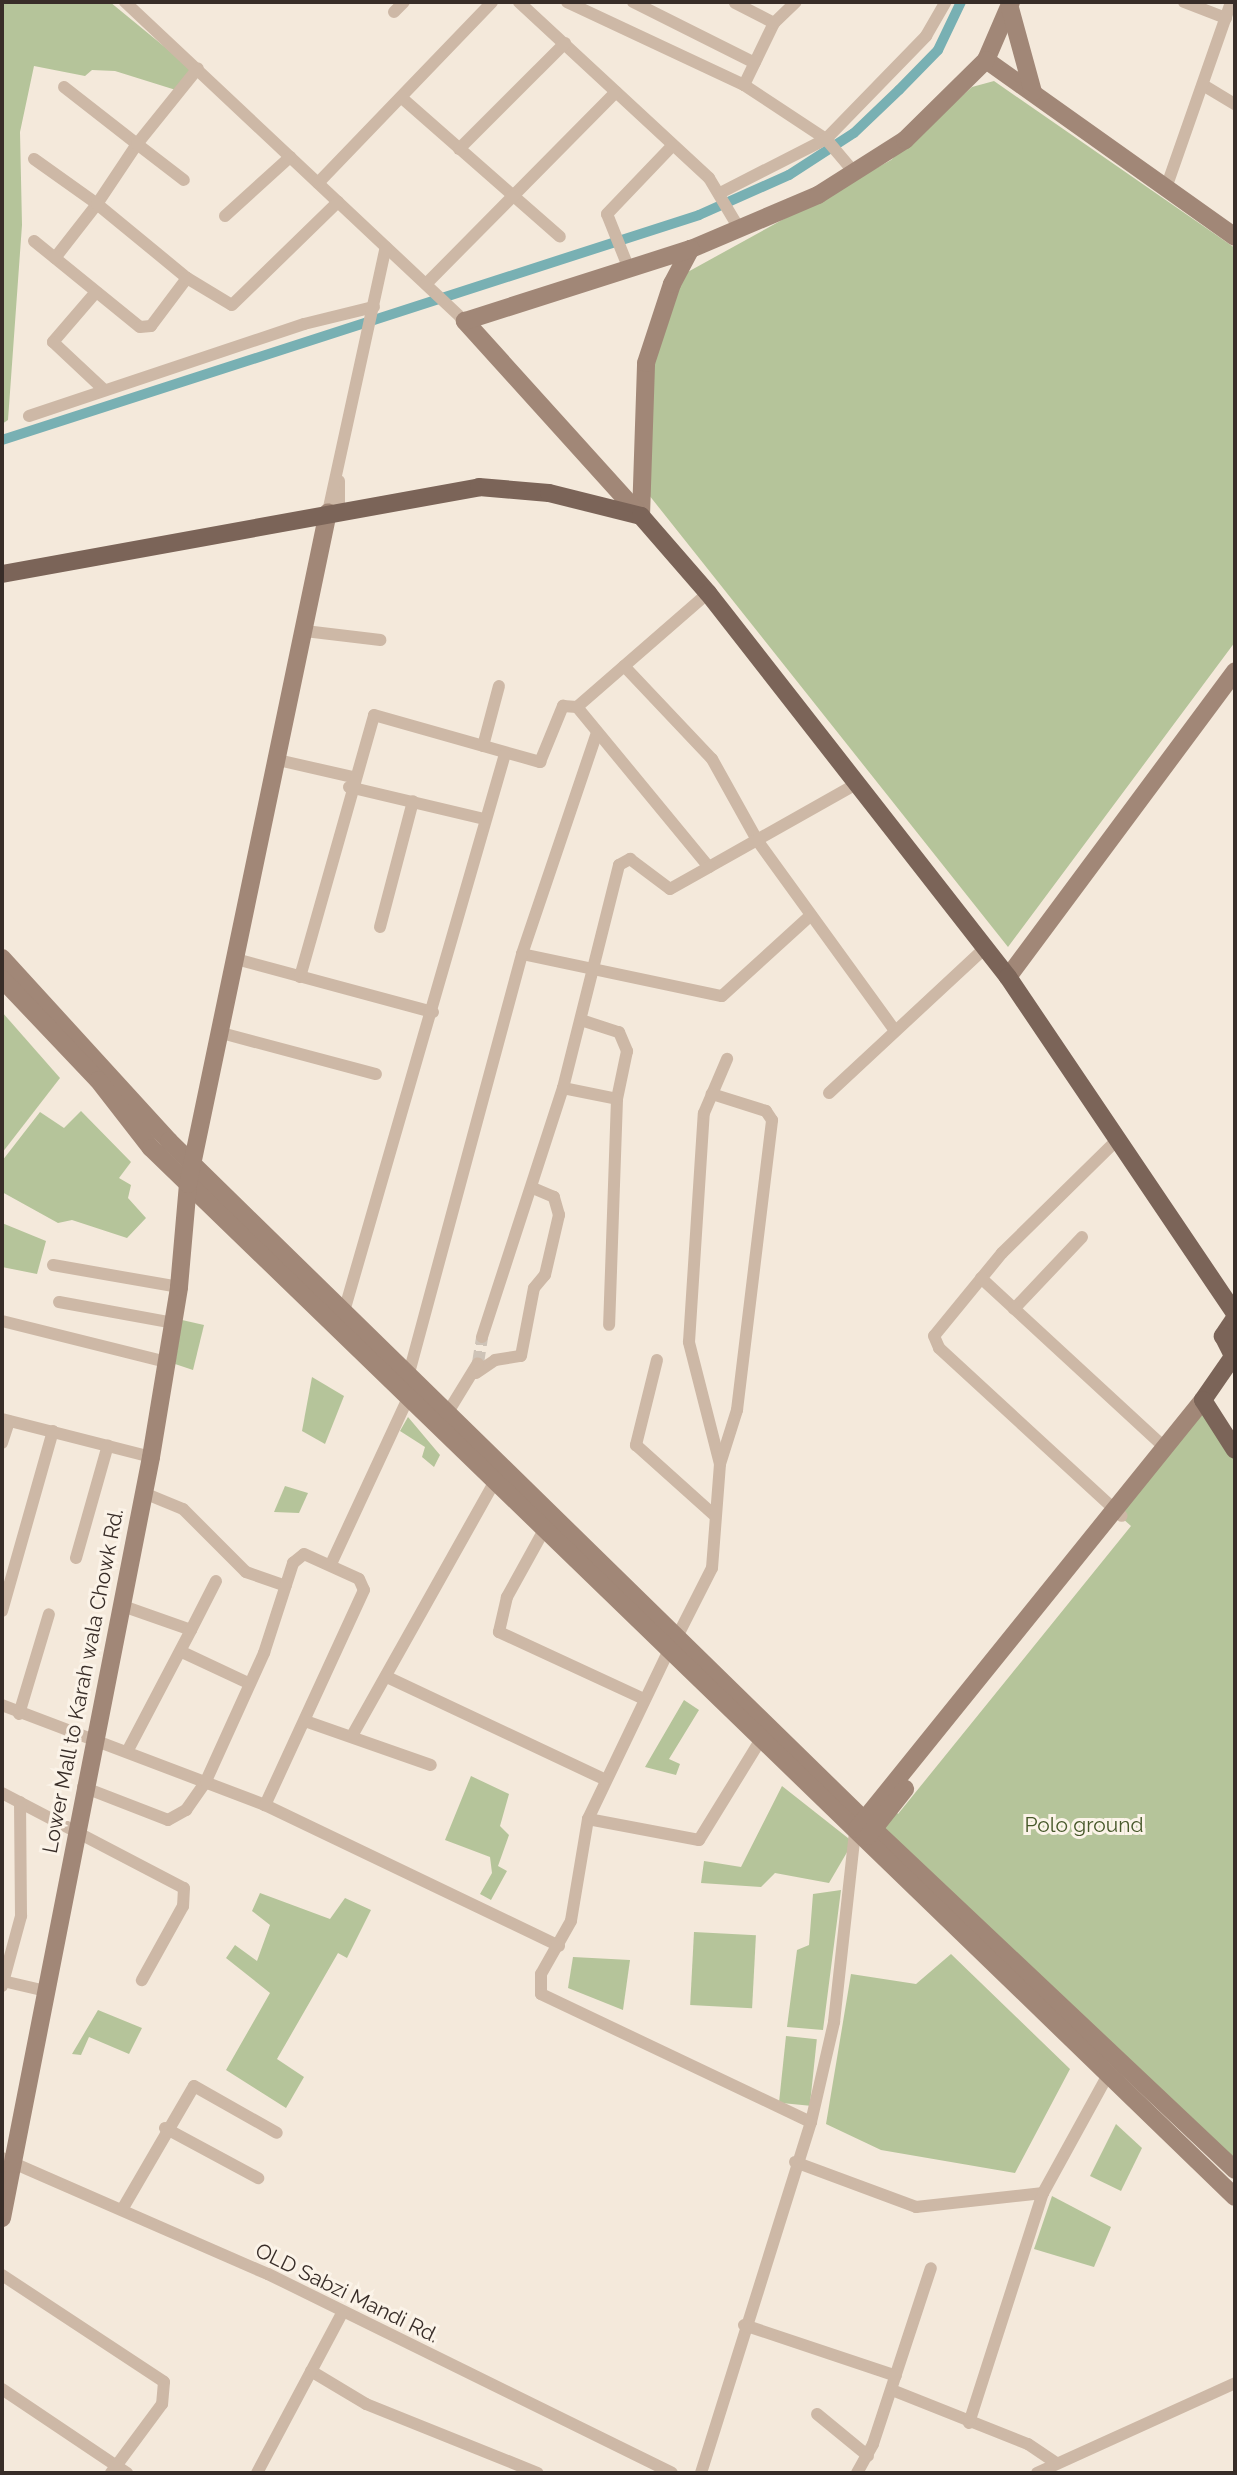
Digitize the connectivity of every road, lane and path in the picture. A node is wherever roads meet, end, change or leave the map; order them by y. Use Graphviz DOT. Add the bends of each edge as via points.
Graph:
graph roads {
  1 [pos="125,2"];
  2 [pos="404,2"];
  3 [pos="492,2"];
  4 [pos="567,2"];
  5 [pos="633,2"];
  6 [pos="796,2"];
  7 [pos="946,2"];
  8 [pos="1184,2"];
  9 [pos="1233,2"];
  10 [pos="735,3"];
  11 [pos="1010,3"];
  12 [pos="526,4"];
  13 [pos="660,7"];
  14 [pos="394,12"];
  15 [pos="1226,18"];
  16 [pos="774,23"];
  17 [pos="565,43"];
  18 [pos="986,60"];
  19 [pos="755,63"];
  20 [pos="198,68"];
  21 [pos="744,85"];
  22 [pos="1203,86"];
  23 [pos="64,87"];
  24 [pos="616,92"];
  25 [pos="1033,93"];
  26 [pos="402,98"];
  27 [pos="1235,104"];
  28 [pos="828,142"];
  29 [pos="137,144"];
  30 [pos="673,145"];
  31 [pos="459,149"];
  32 [pos="290,157"];
  33 [pos="34,159"];
  34 [pos="849,166"];
  35 [pos="184,180"];
  36 [pos="318,183"];
  37 [pos="1166,188"];
  38 [pos="723,194"];
  39 [pos="512,197"];
  40 [pos="338,202"];
  41 [pos="97,204"];
  42 [pos="225,216"];
  43 [pos="737,222"];
  44 [pos="560,237"];
  45 [pos="1235,237"];
  46 [pos="34,241"];
  47 [pos="386,247"];
  48 [pos="691,249"];
  49 [pos="55,258"];
  50 [pos="625,261"];
  51 [pos="187,278"];
  52 [pos="426,284"];
  53 [pos="96,292"];
  54 [pos="374,307"];
  55 [pos="466,321"];
  56 [pos="103,389"];
  57 [pos="29,416"];
  58 [pos="334,511"];
  59 [pos="640,516"];
  60 [pos="2,573"];
  61 [pos="708,593"];
  62 [pos="309,631"];
  63 [pos="380,640"];
  64 [pos="624,666"];
  65 [pos="1235,671"];
  66 [pos="499,686"];
  67 [pos="577,707"];
  68 [pos="597,733"];
  69 [pos="483,746"];
  70 [pos="505,754"];
  71 [pos="283,761"];
  72 [pos="350,782"];
  73 [pos="858,783"];
  74 [pos="413,801"];
  75 [pos="484,819"];
  76 [pos="757,840"];
  77 [pos="709,867"];
  78 [pos="811,915"];
  79 [pos="380,927"];
  80 [pos="985,947"];
  81 [pos="522,954"];
  82 [pos="240,960"];
  83 [pos="3,961"];
  84 [pos="594,971"];
  85 [pos="300,976"];
  86 [pos="1008,977"];
  87 [pos="2,979"];
  88 [pos="433,1012"];
  89 [pos="581,1020"];
  90 [pos="893,1028"];
  91 [pos="229,1035"];
  92 [pos="727,1059"];
  93 [pos="376,1074"];
  94 [pos="563,1088"];
  95 [pos="829,1093"];
  96 [pos="712,1094"];
  97 [pos="617,1099"];
  98 [pos="1116,1141"];
  99 [pos="198,1168"];
  100 [pos="533,1188"];
  101 [pos="191,1194"];
  102 [pos="1082,1237"];
  103 [pos="53,1265"];
  104 [pos="981,1278"];
  105 [pos="179,1287"];
  106 [pos="59,1302"];
  107 [pos="345,1308"];
  108 [pos="1014,1308"];
  109 [pos="1235,1316"];
  110 [pos="2,1321"];
  111 [pos="173,1323"];
  112 [pos="609,1325"];
  113 [pos="482,1338"];
  114 [pos="386,1349"];
  115 [pos="1234,1359"];
  116 [pos="657,1360"];
  117 [pos="167,1362"];
  118 [pos="374,1364"];
  119 [pos="409,1373"];
  120 [pos="408,1398"];
  121 [pos="1203,1401"];
  122 [pos="448,1412"];
  123 [pos="5,1420"];
  124 [pos="53,1431"];
  125 [pos="2,1443"];
  126 [pos="108,1445"];
  127 [pos="1166,1449"];
  128 [pos="1235,1450"];
  129 [pos="152,1457"];
  130 [pos="720,1464"];
  131 [pos="495,1481"];
  132 [pos="144,1493"];
  133 [pos="1119,1514"];
  134 [pos="714,1515"];
  135 [pos="544,1530"];
  136 [pos="76,1558"];
  137 [pos="331,1564"];
  138 [pos="216,1581"];
  139 [pos="286,1586"];
  140 [pos="120,1605"];
  141 [pos="2,1611"];
  142 [pos="49,1614"];
  143 [pos="191,1630"];
  144 [pos="671,1647"];
  145 [pos="182,1652"];
  146 [pos="387,1677"];
  147 [pos="246,1682"];
  148 [pos="644,1699"];
  149 [pos="2,1705"];
  150 [pos="19,1714"];
  151 [pos="308,1722"];
  152 [pos="353,1734"];
  153 [pos="92,1737"];
  154 [pos="760,1741"];
  155 [pos="128,1750"];
  156 [pos="431,1765"];
  157 [pos="604,1779"];
  158 [pos="206,1781"];
  159 [pos="83,1787"];
  160 [pos="2,1793"];
  161 [pos="20,1802"];
  162 [pos="265,1805"];
  163 [pos="588,1819"];
  164 [pos="76,1828"];
  165 [pos="864,1830"];
  166 [pos="559,1945"];
  167 [pos="142,1980"];
  168 [pos="2,1983"];
  169 [pos="46,1991"];
  170 [pos="1109,2073"];
  171 [pos="811,2122"];
  172 [pos="165,2128"];
  173 [pos="277,2133"];
  174 [pos="8,2160"];
  175 [pos="794,2162"];
  176 [pos="1235,2170"];
  177 [pos="258,2178"];
  178 [pos="1043,2193"];
  179 [pos="1235,2197"];
  180 [pos="122,2208"];
  181 [pos="2,2218"];
  182 [pos="932,2268"];
  183 [pos="2,2275"];
  184 [pos="341,2315"];
  185 [pos="744,2325"];
  186 [pos="311,2371"];
  187 [pos="896,2376"];
  188 [pos="1235,2383"];
  189 [pos="2,2389"];
  190 [pos="892,2390"];
  191 [pos="817,2414"];
  192 [pos="969,2423"];
  193 [pos="868,2456"];
  194 [pos="1056,2463"];
  195 [pos="511,2468"];
  196 [pos="113,2469"];
  197 [pos="127,2473"];
  198 [pos="257,2473"];
  199 [pos="538,2473"];
  200 [pos="672,2473"];
  201 [pos="701,2473"];
  202 [pos="857,2473"];
  203 [pos="1037,2473"];
  1 -- 20 [label="street"];
  2 -- 14 [label="street"];
  3 -- 26 [label="street"];
  4 -- 21 [label="street"];
  5 -- 13 [label="street"];
  6 -- 16 [label="street"];
  7 -- 28 [label="street" via="926,36"];
  8 -- 15 [label="street"];
  9 -- 15 [label="street"];
  10 -- 16 [label="street"];
  11 -- 18 [label="main road"];
  11 -- 25 [label="main road" via="1016,46"];
  12 -- 17 [label="street"];
  13 -- 19 [label="street"];
  15 -- 22 [label="street"];
  16 -- 19 [label="street"];
  17 -- 24 [label="street"];
  17 -- 31 [label="street"];
  18 -- 25 [label="main road"];
  18 -- 34 [label="main road" via="905,140"];
  19 -- 21 [label="street"];
  20 -- 29 [label="street"];
  20 -- 32 [label="street"];
  21 -- 28 [label="street"];
  22 -- 27 [label="street"];
  22 -- 37 [label="street"];
  23 -- 29 [label="street"];
  24 -- 30 [label="street"];
  24 -- 39 [label="street"];
  25 -- 37 [label="main road"];
  26 -- 31 [label="street"];
  26 -- 36 [label="street"];
  28 -- 34 [label="street"];
  28 -- 38 [label="street"];
  29 -- 35 [label="street"];
  29 -- 41 [label="street"];
  30 -- 38 [label="street"];
  30 -- 50 [label="street" via="612,206 607,218"];
  31 -- 39 [label="street"];
  32 -- 36 [label="street"];
  32 -- 42 [label="street"];
  33 -- 41 [label="street"];
  34 -- 43 [label="main road"];
  36 -- 40 [label="street"];
  37 -- 45 [label="main road"];
  38 -- 43 [label="street"];
  39 -- 44 [label="street"];
  39 -- 52 [label="street"];
  40 -- 47 [label="street"];
  40 -- 51 [label="street" via="232,305"];
  41 -- 49 [label="street"];
  41 -- 51 [label="street"];
  43 -- 48 [label="main road"];
  46 -- 49 [label="street"];
  47 -- 52 [label="street"];
  47 -- 54 [label="street"];
  48 -- 50 [label="main road"];
  48 -- 59 [label="main road" via="672,284 646,363"];
  49 -- 53 [label="street"];
  50 -- 55 [label="main road"];
  51 -- 53 [label="street" via="146,328"];
  52 -- 55 [label="street"];
  53 -- 56 [label="street" via="53,342"];
  54 -- 56 [label="street"];
  54 -- 58 [label="street"];
  55 -- 59 [label="main road"];
  56 -- 57 [label="street"];
  58 -- 59 [label="main road" via="479,487 549,493"];
  58 -- 60 [label="main road"];
  58 -- 62 [label="main road"];
  59 -- 61 [label="main road"];
  61 -- 64 [label="street"];
  61 -- 73 [label="main road"];
  62 -- 63 [label="street"];
  62 -- 71 [label="main road"];
  64 -- 67 [label="street"];
  64 -- 76 [label="street" via="712,759"];
  65 -- 86 [label="main road"];
  66 -- 69 [label="street"];
  67 -- 68 [label="street"];
  67 -- 70 [label="street" via="563,706 540,762"];
  68 -- 77 [label="street"];
  68 -- 81 [label="street"];
  69 -- 70 [label="street"];
  69 -- 72 [label="street" via="374,715"];
  70 -- 75 [label="street"];
  71 -- 72 [label="street"];
  71 -- 82 [label="main road"];
  72 -- 74 [label="street"];
  72 -- 85 [label="street"];
  73 -- 76 [label="street"];
  73 -- 80 [label="main road"];
  74 -- 75 [label="street"];
  74 -- 79 [label="street"];
  75 -- 88 [label="street"];
  76 -- 77 [label="street"];
  76 -- 78 [label="street"];
  77 -- 84 [label="street" via="670,889 623,859"];
  78 -- 84 [label="street" via="722,996"];
  78 -- 90 [label="street"];
  80 -- 86 [label="main road"];
  80 -- 90 [label="street"];
  81 -- 84 [label="street"];
  81 -- 119 [label="street"];
  82 -- 85 [label="street"];
  82 -- 91 [label="main road"];
  82 -- 99 [label="main road"];
  83 -- 99 [label="main road"];
  84 -- 89 [label="street"];
  85 -- 88 [label="street"];
  86 -- 98 [label="main road"];
  87 -- 101 [label="main road"];
  88 -- 107 [label="street"];
  89 -- 94 [label="street"];
  89 -- 97 [label="street" via="610,1027 625,1042"];
  90 -- 95 [label="street"];
  91 -- 93 [label="street"];
  91 -- 99 [label="main road"];
  92 -- 96 [label="street"];
  94 -- 97 [label="street"];
  94 -- 100 [label="street"];
  96 -- 130 [label="street" via="701,1141 689,1342"];
  96 -- 130 [label="street" via="766,1111 772,1120 737,1410"];
  97 -- 112 [label="street"];
  98 -- 104 [label="street"];
  98 -- 109 [label="main road"];
  99 -- 101 [label="main road, Lower Mall to Karah wala Chowk Rd."];
  99 -- 107 [label="main road"];
  100 -- 113 [label="street"];
  100 -- 122 [label="street" via="554,1197 559,1215 545,1275 534,1288 521,1356 477,1368"];
  101 -- 105 [label="main road, Lower Mall to Karah wala Chowk Rd."];
  101 -- 118 [label="main road"];
  102 -- 108 [label="street"];
  103 -- 105 [label="street"];
  104 -- 108 [label="street"];
  104 -- 133 [label="street" via="935,1331 935,1343"];
  105 -- 111 [label="main road, Lower Mall to Karah wala Chowk Rd."];
  106 -- 111 [label="street"];
  107 -- 114 [label="main road"];
  108 -- 127 [label="street"];
  109 -- 115 [label="main road" via="1223,1336"];
  110 -- 117 [label="street"];
  111 -- 117 [label="main road, Lower Mall to Karah wala Chowk Rd."];
  114 -- 118 [label="main road"];
  114 -- 119 [label="main road"];
  115 -- 121 [label="main road"];
  116 -- 134 [label="street" via="636,1445"];
  117 -- 129 [label="main road, Lower Mall to Karah wala Chowk Rd."];
  118 -- 120 [label="main road"];
  119 -- 122 [label="main road"];
  120 -- 131 [label="main road"];
  120 -- 137 [label="street"];
  121 -- 127 [label="main road"];
  121 -- 128 [label="main road"];
  122 -- 144 [label="main road"];
  123 -- 124 [label="street"];
  123 -- 125 [label="street"];
  124 -- 126 [label="street"];
  124 -- 141 [label="street"];
  126 -- 129 [label="street"];
  126 -- 136 [label="street"];
  127 -- 133 [label="main road"];
  129 -- 132 [label="main road, Lower Mall to Karah wala Chowk Rd."];
  130 -- 134 [label="street"];
  131 -- 135 [label="main road"];
  131 -- 146 [label="street"];
  132 -- 139 [label="street" via="183,1510 246,1572"];
  132 -- 140 [label="main road, Lower Mall to Karah wala Chowk Rd."];
  133 -- 165 [label="main road"];
  134 -- 144 [label="street" via="707,1585"];
  135 -- 144 [label="main road"];
  135 -- 148 [label="street" via="508,1597 499,1632"];
  137 -- 139 [label="street" via="299,1555"];
  137 -- 151 [label="street" via="359,1579 364,1590"];
  138 -- 143 [label="street"];
  139 -- 147 [label="street"];
  140 -- 143 [label="street"];
  140 -- 153 [label="main road, Lower Mall to Karah wala Chowk Rd."];
  142 -- 150 [label="street"];
  143 -- 145 [label="street"];
  144 -- 148 [label="street"];
  144 -- 154 [label="main road"];
  144 -- 165 [label="main road"];
  145 -- 147 [label="street"];
  145 -- 155 [label="street"];
  146 -- 152 [label="street"];
  146 -- 157 [label="street"];
  147 -- 158 [label="street"];
  148 -- 157 [label="street"];
  149 -- 150 [label="street"];
  150 -- 153 [label="street"];
  151 -- 152 [label="street"];
  151 -- 162 [label="street"];
  152 -- 156 [label="street"];
  153 -- 155 [label="street"];
  153 -- 159 [label="main road, Lower Mall to Karah wala Chowk Rd."];
  154 -- 163 [label="street" via="699,1840"];
  154 -- 165 [label="main road"];
  155 -- 158 [label="street"];
  157 -- 163 [label="street"];
  158 -- 159 [label="street" via="186,1810 168,1820"];
  158 -- 162 [label="street"];
  159 -- 164 [label="main road, Lower Mall to Karah wala Chowk Rd."];
  160 -- 161 [label="street"];
  161 -- 164 [label="street"];
  161 -- 168 [label="street" via="21,1916"];
  162 -- 166 [label="street"];
  163 -- 166 [label="street" via="571,1921"];
  164 -- 167 [label="street" via="184,1888 183,1906"];
  164 -- 169 [label="main road, Lower Mall to Karah wala Chowk Rd."];
  165 -- 170 [label="main road"];
  165 -- 171 [label="street" via="850,1854 834,2022"];
  165 -- 176 [label="main road"];
  166 -- 171 [label="street" via="538,1984 547,2000"];
  168 -- 169 [label="street"];
  169 -- 174 [label="main road, Lower Mall to Karah wala Chowk Rd."];
  170 -- 178 [label="street"];
  170 -- 179 [label="main road"];
  171 -- 175 [label="street"];
  172 -- 173 [label="street" via="194,2086"];
  172 -- 177 [label="street"];
  172 -- 180 [label="street"];
  174 -- 180 [label="street, OLD Sabzi Mandi Rd."];
  174 -- 181 [label="main road, Lower Mall to Karah wala Chowk Rd."];
  175 -- 178 [label="street" via="916,2207"];
  175 -- 185 [label="street"];
  178 -- 192 [label="street"];
  180 -- 184 [label="street, OLD Sabzi Mandi Rd."];
  182 -- 187 [label="street"];
  183 -- 196 [label="street" via="164,2382 162,2404"];
  184 -- 186 [label="street"];
  184 -- 200 [label="street, OLD Sabzi Mandi Rd." via="583,2425"];
  185 -- 187 [label="street"];
  185 -- 201 [label="street"];
  186 -- 195 [label="street" via="366,2404"];
  186 -- 198 [label="street"];
  187 -- 190 [label="street"];
  188 -- 194 [label="street"];
  189 -- 196 [label="street"];
  190 -- 192 [label="street"];
  190 -- 193 [label="street"];
  191 -- 193 [label="street"];
  192 -- 194 [label="street" via="1028,2444"];
  193 -- 202 [label="street"];
  194 -- 203 [label="street"];
  195 -- 199 [label="street"];
  196 -- 197 [label="street"];
}
